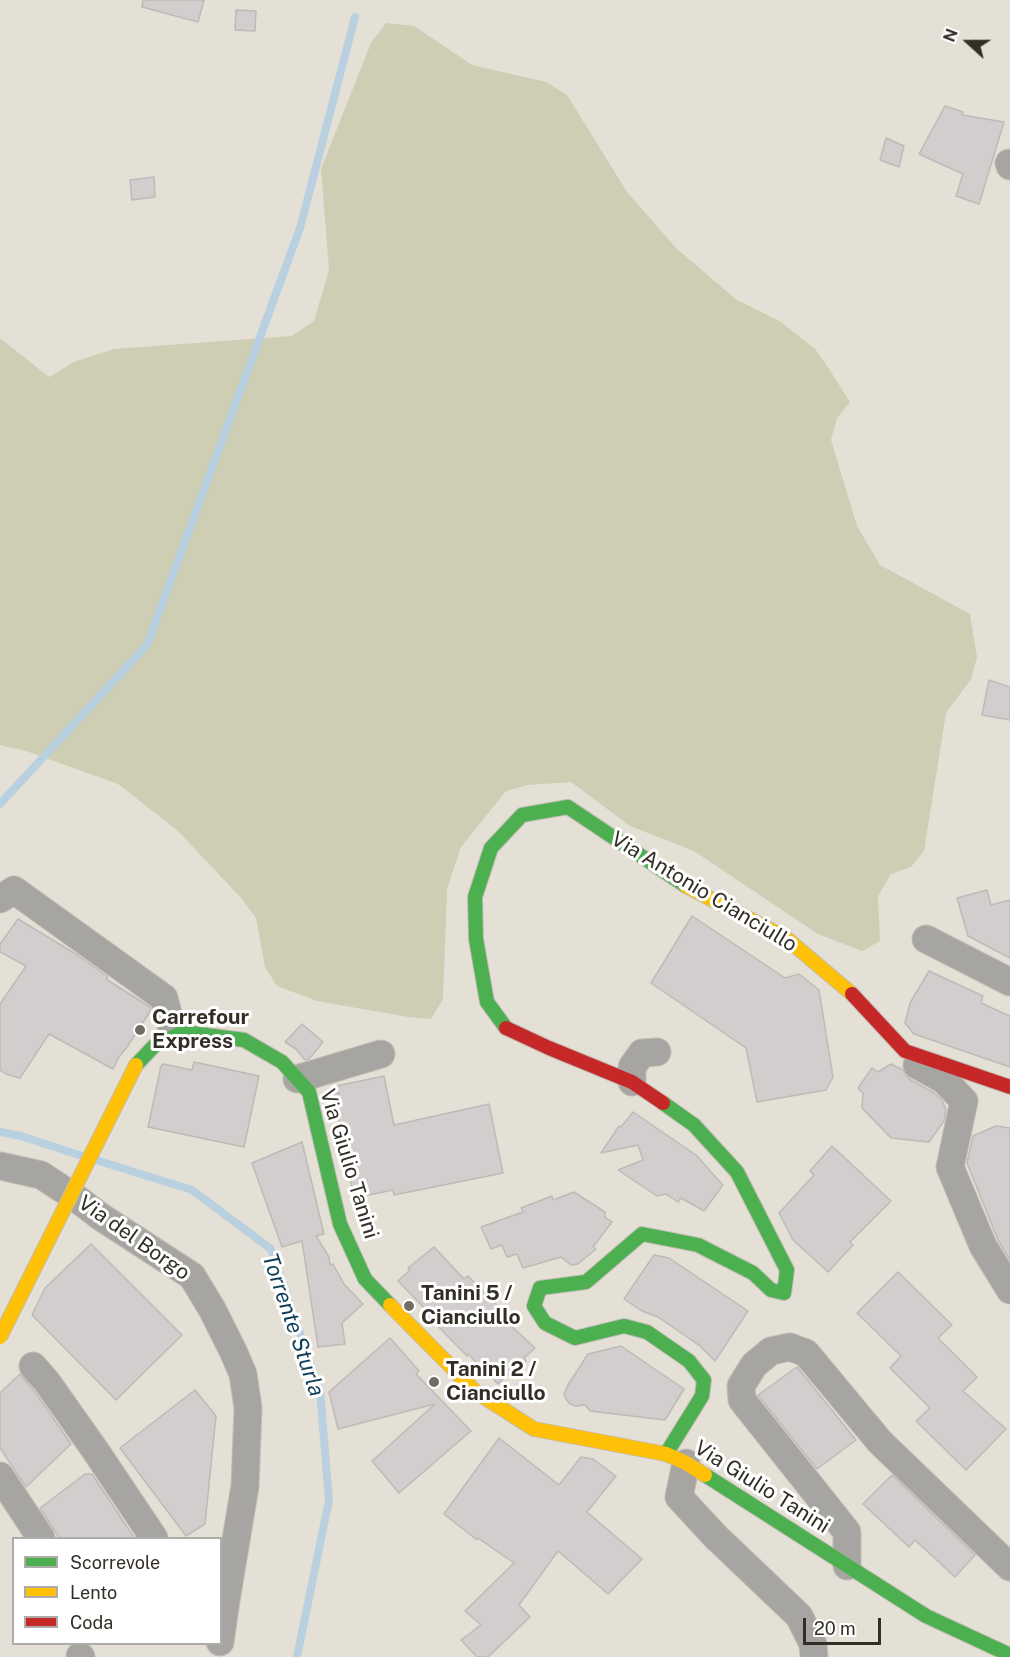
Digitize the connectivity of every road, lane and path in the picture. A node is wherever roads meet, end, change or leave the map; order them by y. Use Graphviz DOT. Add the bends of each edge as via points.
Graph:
graph roads {
  1 [pos="0,898"];
  2 [pos="926,939"];
  3 [pos="1010,982"];
  4 [pos="854,996"];
  5 [pos="174,1036"];
  6 [pos="657,1052"];
  7 [pos="381,1054"];
  8 [pos="297,1079"];
  9 [pos="632,1082"];
  10 [pos="1010,1087"];
  11 [pos="0,1166"];
  12 [pos="1010,1290"];
  13 [pos="1010,1296"];
  14 [pos="1010,1301"];
  15 [pos="0,1337"];
  16 [pos="33,1366"];
  17 [pos="676,1459"];
  18 [pos="0,1476"];
  19 [pos="40,1537"];
  20 [pos="153,1537"];
  21 [pos="847,1566"];
  22 [pos="1010,1568"];
  23 [pos="222,1630"];
  24 [pos="1010,1655"];
  25 [pos="814,1657"];
  1 -- 5 [label="street" via="14,890 164,998"];
  2 -- 3 [label="street"];
  4 -- 9 [label="street, Via Antonio Cianciullo" via="786,938 685,885 568,807 522,815 491,848 476,897 476,939 487,1002 506,1028"];
  4 -- 10 [label="street, Via Antonio Cianciullo" via="905,1051"];
  4 -- 12 [label="street, Via Antonio Cianciullo" via="884,1048 944,1080 964,1101 950,1167 983,1246"];
  5 -- 8 [label="street, Via Giulio Tanini" via="183,1032 244,1040 282,1062"];
  5 -- 15 [label="street, Via Giulio Tanini, bridge" via="155,1045 136,1065"];
  6 -- 9 [label="street" via="642,1053 632,1067"];
  7 -- 8 [label="street"];
  8 -- 17 [label="street, Via Giulio Tanini" via="309,1092 340,1224 365,1279 476,1392 534,1429"];
  9 -- 17 [label="street, Via Antonio Cianciullo" via="694,1125 737,1172 787,1270 784,1293 771,1290 753,1272 698,1245 642,1234 586,1282 540,1288 534,1306 545,1323 575,1338 624,1326 646,1332 694,1367 704,1380 702,1396"];
  11 -- 23 [label="street, Via del Borgo" via="41,1175 192,1276 233,1351 243,1374 248,1408 245,1486"];
  13 -- 14 [label="street"];
  16 -- 20 [label="street"];
  17 -- 21 [label="street, Via Giulio Tanini"];
  17 -- 25 [label="street" via="679,1497 799,1616 813,1644"];
  18 -- 19 [label="street"];
  21 -- 22 [label="street" via="847,1532 742,1400 741,1386 753,1365 771,1351 790,1347 806,1353 880,1442"];
  21 -- 24 [label="street, Via Giulio Tanini" via="926,1616"];
}
